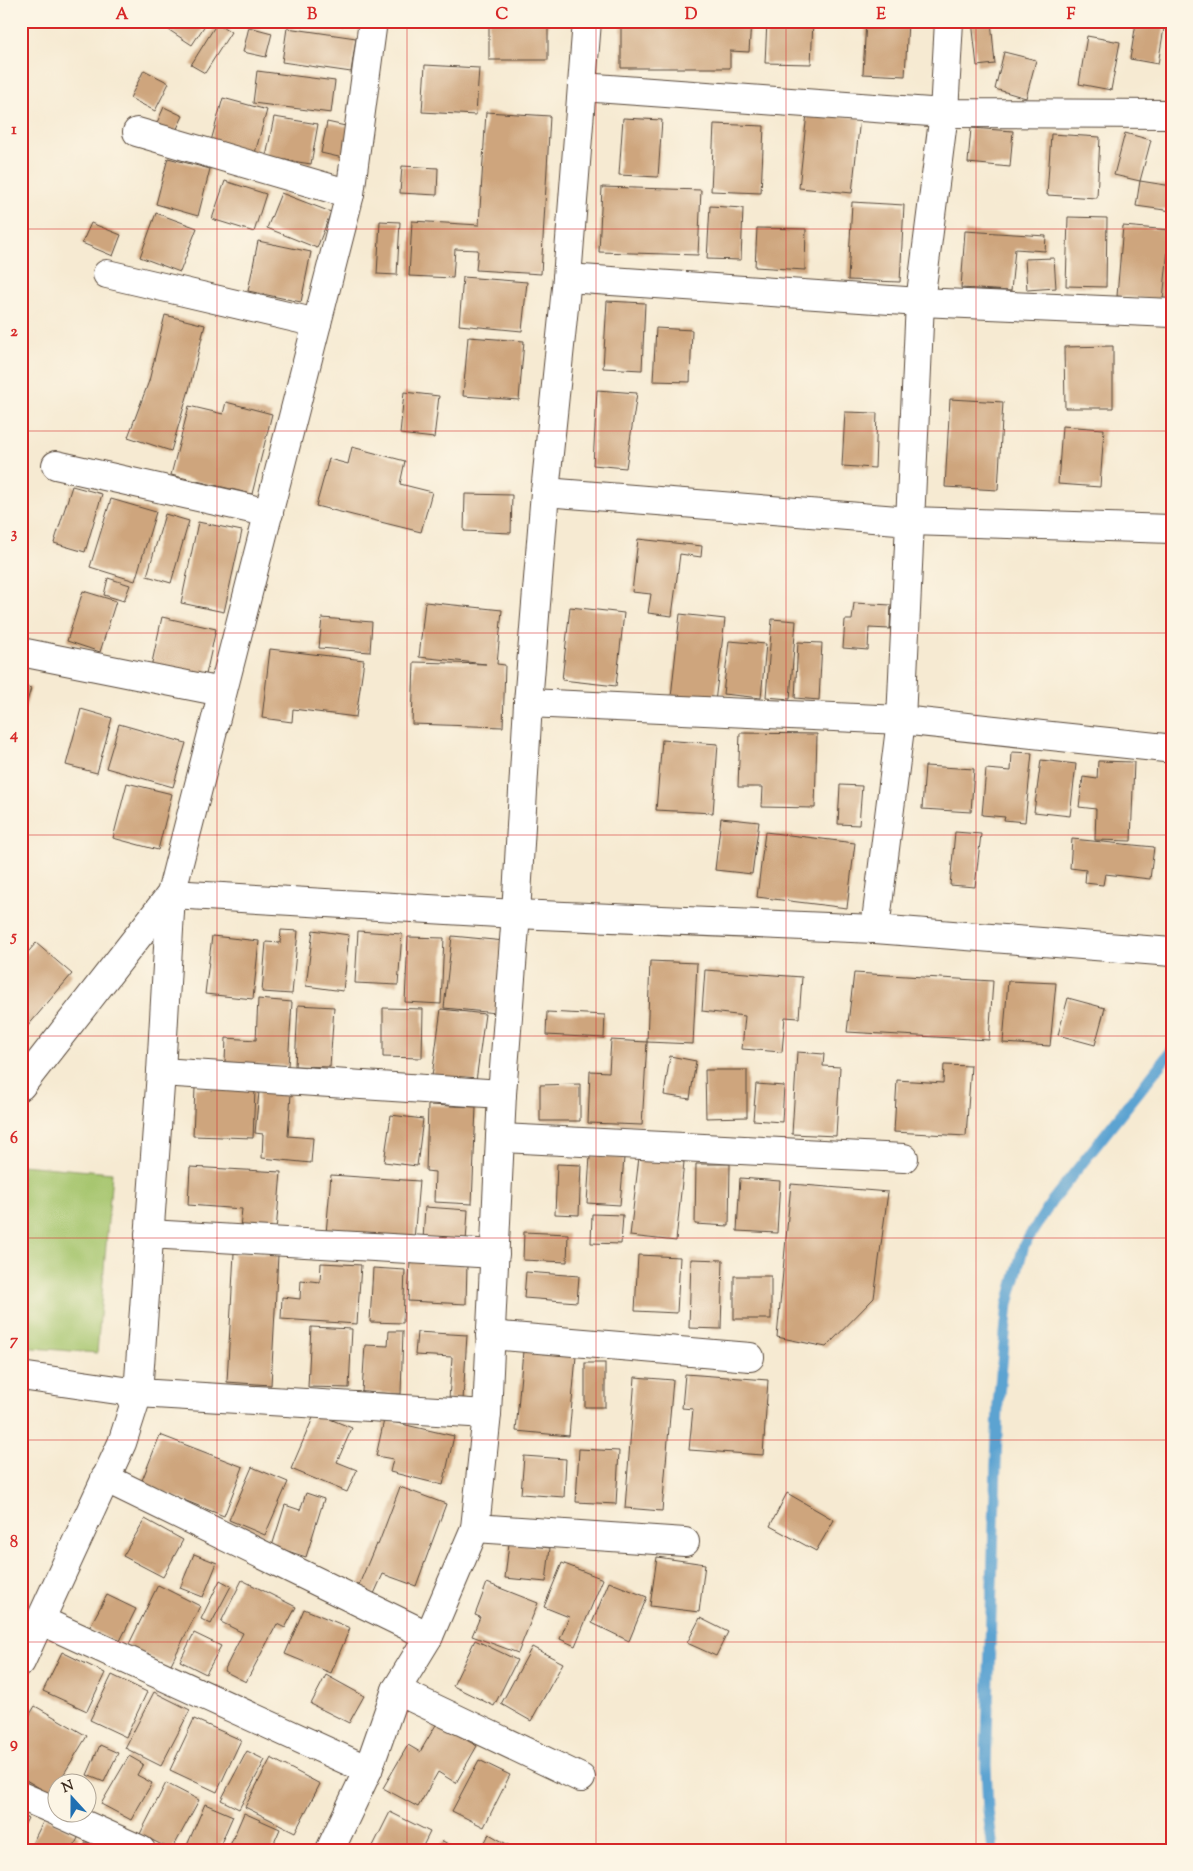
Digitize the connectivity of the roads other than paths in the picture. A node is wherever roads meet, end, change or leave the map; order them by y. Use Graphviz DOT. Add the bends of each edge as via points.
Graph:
graph roads {
  1 [pos="374,21"];
  2 [pos="587,21"];
  3 [pos="949,21"];
  4 [pos="582,88"];
  5 [pos="944,113"];
  6 [pos="1172,114"];
  7 [pos="137,132"];
  8 [pos="350,194"];
  9 [pos="108,274"];
  10 [pos="567,278"];
  11 [pos="920,302"];
  12 [pos="1172,313"];
  13 [pos="317,323"];
  14 [pos="56,465"];
  15 [pos="545,492"];
  16 [pos="269,512"];
  17 [pos="910,521"];
  18 [pos="1172,529"];
  19 [pos="21,652"];
  20 [pos="222,692"];
  21 [pos="528,702"];
  22 [pos="901,720"];
  23 [pos="1165,748"];
  24 [pos="171,894"];
  25 [pos="516,914"];
  26 [pos="875,929"];
  27 [pos="1172,952"];
  28 [pos="161,1072"];
  29 [pos="21,1086"];
  30 [pos="502,1094"];
  31 [pos="500,1138"];
  32 [pos="904,1158"];
  33 [pos="149,1234"];
  34 [pos="495,1254"];
  35 [pos="490,1335"];
  36 [pos="750,1357"];
  37 [pos="21,1376"];
  38 [pos="138,1393"];
  39 [pos="487,1414"];
  40 [pos="105,1478"];
  41 [pos="475,1528"];
  42 [pos="685,1542"];
  43 [pos="40,1620"];
  44 [pos="429,1636"];
  45 [pos="21,1662"];
  46 [pos="396,1690"];
  47 [pos="368,1770"];
  48 [pos="581,1778"];
  49 [pos="21,1796"];
  50 [pos="48,1808"];
  51 [pos="83,1824"];
  52 [pos="141,1850"];
  53 [pos="330,1850"];
  1 -- 8 [label="street"];
  2 -- 4 [label="street"];
  3 -- 5 [label="street"];
  4 -- 5 [label="street"];
  4 -- 10 [label="street"];
  5 -- 6 [label="street"];
  5 -- 11 [label="street"];
  7 -- 8 [label="street"];
  8 -- 13 [label="street"];
  9 -- 13 [label="street"];
  10 -- 11 [label="street"];
  10 -- 15 [label="street"];
  11 -- 12 [label="street"];
  11 -- 17 [label="street"];
  13 -- 16 [label="street"];
  14 -- 16 [label="street"];
  15 -- 17 [label="street"];
  15 -- 21 [label="street"];
  16 -- 20 [label="street"];
  17 -- 18 [label="street"];
  17 -- 22 [label="street"];
  19 -- 20 [label="street"];
  20 -- 24 [label="street"];
  21 -- 22 [label="street"];
  21 -- 25 [label="street"];
  22 -- 23 [label="street"];
  22 -- 26 [label="street"];
  24 -- 25 [label="street"];
  24 -- 28 [label="street"];
  24 -- 29 [label="street"];
  25 -- 26 [label="street"];
  25 -- 30 [label="street"];
  26 -- 27 [label="street"];
  28 -- 30 [label="street"];
  28 -- 33 [label="street"];
  30 -- 31 [label="street"];
  31 -- 32 [label="street"];
  31 -- 34 [label="street"];
  33 -- 34 [label="street"];
  33 -- 38 [label="street"];
  34 -- 35 [label="street"];
  35 -- 36 [label="street"];
  35 -- 39 [label="street"];
  37 -- 38 [label="street"];
  38 -- 39 [label="street"];
  38 -- 40 [label="street" via="122,1443"];
  39 -- 41 [label="street"];
  40 -- 43 [label="street"];
  40 -- 44 [label="street"];
  41 -- 42 [label="street"];
  41 -- 44 [label="street"];
  43 -- 45 [label="street"];
  43 -- 47 [label="street"];
  44 -- 46 [label="street"];
  46 -- 47 [label="street"];
  46 -- 48 [label="street"];
  47 -- 53 [label="street"];
  49 -- 50 [label="street"];
  51 -- 52 [label="street"];
}
